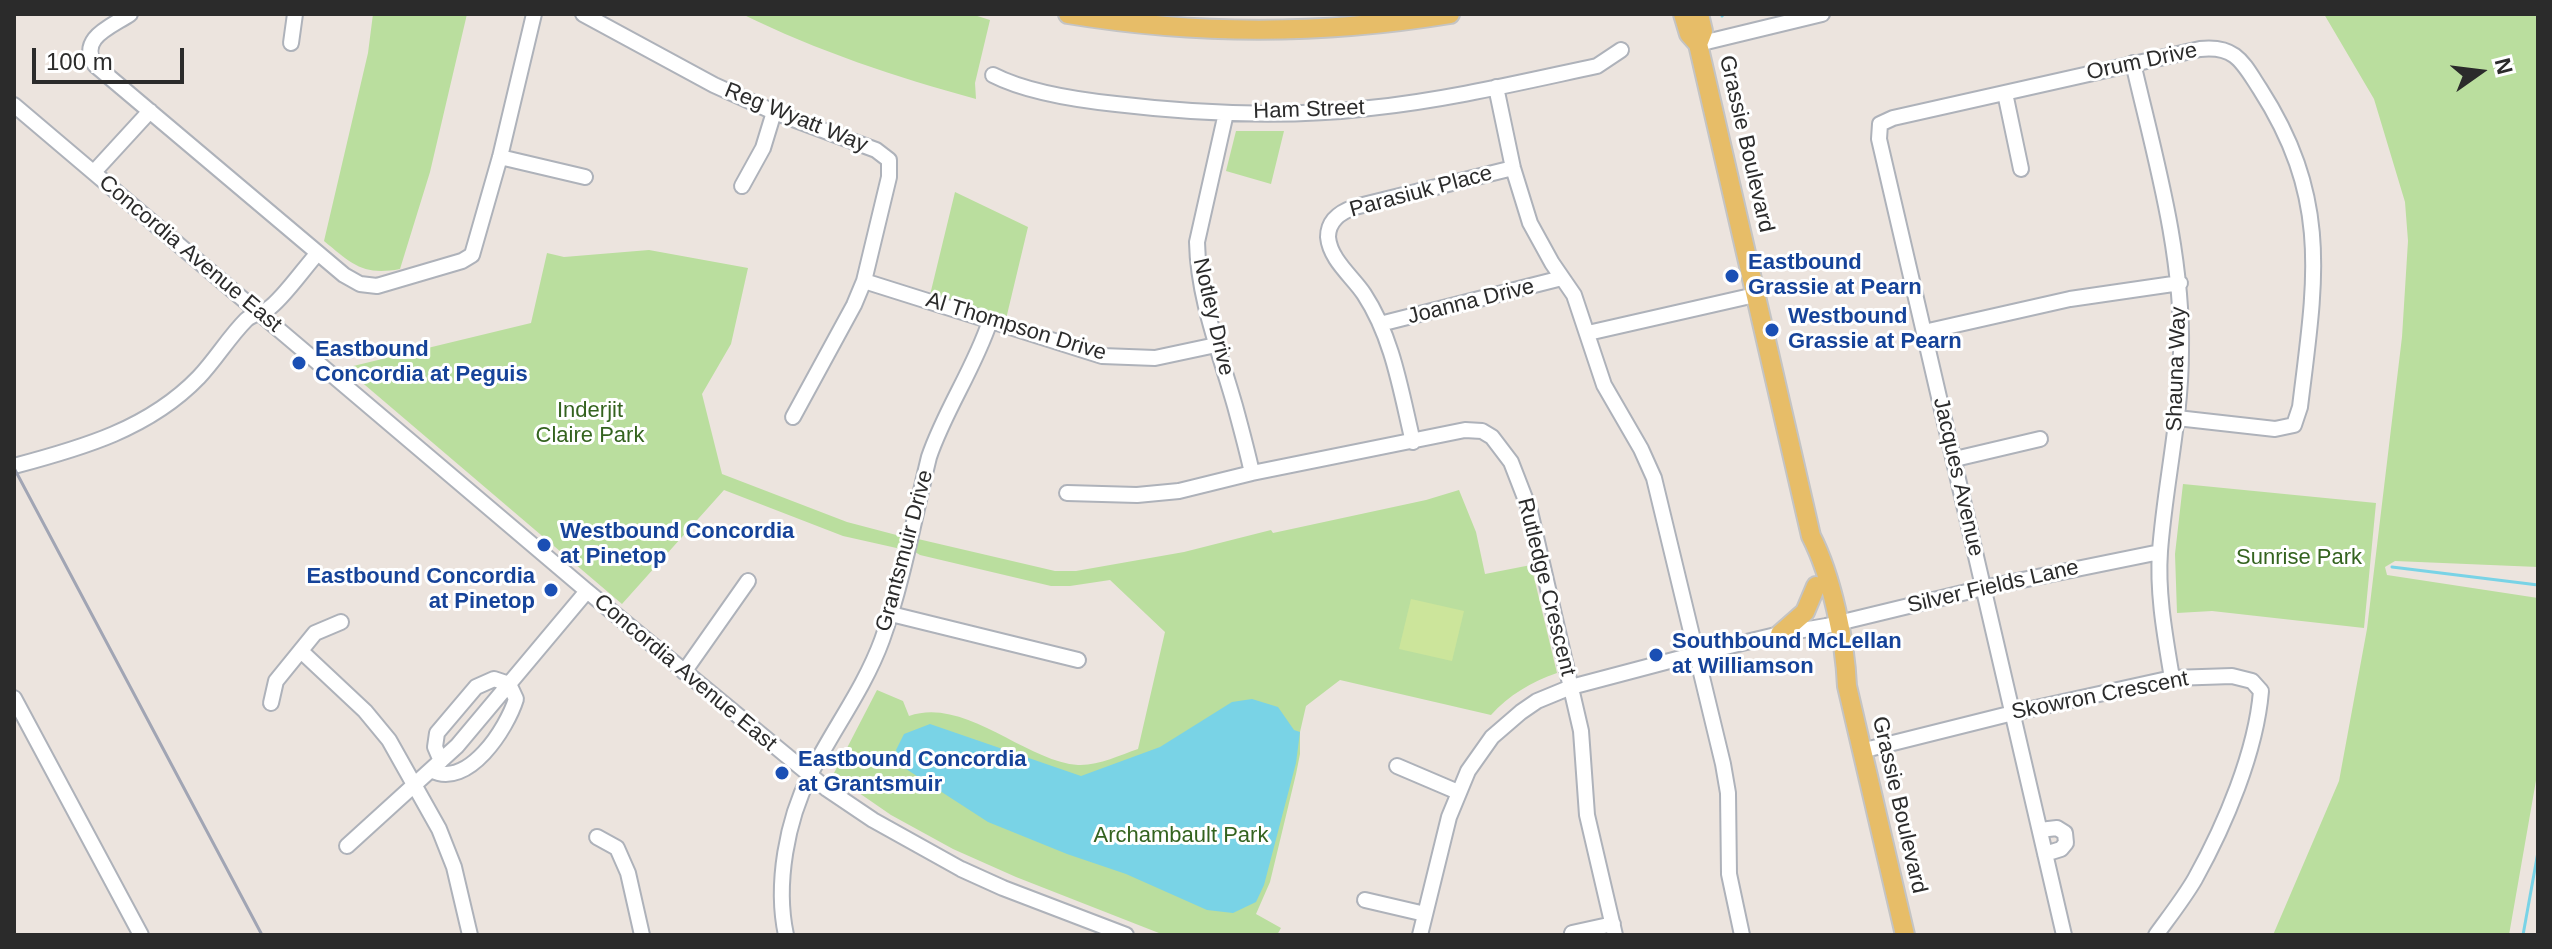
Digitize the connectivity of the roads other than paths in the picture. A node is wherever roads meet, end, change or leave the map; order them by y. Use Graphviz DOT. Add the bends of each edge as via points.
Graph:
graph roads {
  1 [pos="130,14"];
  2 [pos="295,14"];
  3 [pos="534,14"];
  4 [pos="583,14"];
  5 [pos="1068,14"];
  6 [pos="1450,14"];
  7 [pos="1822,14"];
  8 [pos="1696,16"];
  9 [pos="291,43"];
  10 [pos="1698,44"];
  11 [pos="1621,50"];
  12 [pos="2133,63"];
  13 [pos="993,75"];
  14 [pos="1496,87"];
  15 [pos="2005,93"];
  16 [pos="14,108"];
  17 [pos="150,111"];
  18 [pos="774,112"];
  19 [pos="1226,113"];
  20 [pos="1880,124"];
  21 [pos="500,157"];
  22 [pos="1513,168"];
  23 [pos="2021,169"];
  24 [pos="94,172"];
  25 [pos="585,177"];
  26 [pos="742,186"];
  27 [pos="317,254"];
  28 [pos="1562,278"];
  29 [pos="864,281"];
  30 [pos="2180,283"];
  31 [pos="1755,295"];
  32 [pos="259,312"];
  33 [pos="990,321"];
  34 [pos="1380,324"];
  35 [pos="1924,332"];
  36 [pos="1588,333"];
  37 [pos="1216,345"];
  38 [pos="793,417"];
  39 [pos="2177,418"];
  40 [pos="2040,439"];
  41 [pos="1413,442"];
  42 [pos="1955,459"];
  43 [pos="14,466"];
  44 [pos="1252,473"];
  45 [pos="1067,493"];
  46 [pos="1811,536"];
  47 [pos="2160,552"];
  48 [pos="748,581"];
  49 [pos="1816,586"];
  50 [pos="1983,588"];
  51 [pos="587,591"];
  52 [pos="891,614"];
  53 [pos="341,622"];
  54 [pos="1832,625"];
  55 [pos="1780,634"];
  56 [pos="301,651"];
  57 [pos="1696,654"];
  58 [pos="1078,660"];
  59 [pos="684,672"];
  60 [pos="2172,678"];
  61 [pos="509,684"];
  62 [pos="1571,687"];
  63 [pos="14,698"];
  64 [pos="271,703"];
  65 [pos="2013,713"];
  66 [pos="1861,751"];
  67 [pos="436,766"];
  68 [pos="1397,766"];
  69 [pos="810,775"];
  70 [pos="414,786"];
  71 [pos="1458,792"];
  72 [pos="2040,830"];
  73 [pos="597,837"];
  74 [pos="347,846"];
  75 [pos="2045,854"];
  76 [pos="1365,900"];
  77 [pos="1425,914"];
  78 [pos="1614,929"];
  79 [pos="1572,933"];
  80 [pos="141,935"];
  81 [pos="470,935"];
  82 [pos="642,935"];
  83 [pos="786,935"];
  84 [pos="1126,935"];
  85 [pos="1420,935"];
  86 [pos="1742,935"];
  87 [pos="1905,935"];
  88 [pos="2064,935"];
  89 [pos="2156,935"];
  1 -- 17 [label="street" via="95,38 90,56"];
  2 -- 9 [label="street"];
  3 -- 21 [label="street"];
  4 -- 18 [label="street, Reg Wyatt Way"];
  5 -- 6 [label="main road" via="1174,28 1262,31 1359,27"];
  7 -- 10 [label="street"];
  8 -- 10 [label="main road, Grassie Boulevard" via="1689,34"];
  10 -- 31 [label="main road, Grassie Boulevard"];
  11 -- 14 [label="street, Ham Street" via="1597,66"];
  12 -- 15 [label="street, Orum Drive"];
  12 -- 30 [label="street, Shauna Way"];
  12 -- 39 [label="street, Orum Drive" via="2213,47 2235,55 2275,111 2294,149 2312,222 2314,290 2294,425 2275,429"];
  13 -- 19 [label="street, Ham Street" via="1010,84 1090,101"];
  14 -- 19 [label="street, Ham Street" via="1368,108"];
  14 -- 22 [label="street"];
  15 -- 20 [label="street, Orum Drive"];
  15 -- 23 [label="street"];
  16 -- 24 [label="street, Concordia Avenue East"];
  17 -- 24 [label="street"];
  17 -- 27 [label="street"];
  18 -- 26 [label="street" via="763,148"];
  18 -- 29 [label="street, Reg Wyatt Way" via="876,150 889,160"];
  19 -- 37 [label="street, Notley Drive" via="1197,242"];
  20 -- 35 [label="street, Jacques Avenue" via="1879,139"];
  21 -- 25 [label="street"];
  21 -- 27 [label="street" via="467,259 377,286 360,284"];
  22 -- 28 [label="street" via="1530,223"];
  22 -- 34 [label="street, Parasiuk Place" via="1344,210 1335,218 1328,236 1334,256"];
  24 -- 32 [label="street, Concordia Avenue East"];
  27 -- 32 [label="street" via="269,308"];
  28 -- 34 [label="street, Joanna Drive"];
  28 -- 36 [label="street"];
  29 -- 33 [label="street, Al Thompson Drive"];
  29 -- 38 [label="street, Reg Wyatt Way"];
  30 -- 35 [label="street" via="2070,299"];
  30 -- 39 [label="street, Shauna Way"];
  31 -- 36 [label="street"];
  31 -- 46 [label="main road, Grassie Boulevard"];
  32 -- 43 [label="street" via="172,402 89,445"];
  32 -- 51 [label="street, Concordia Avenue East"];
  33 -- 37 [label="street, Al Thompson Drive" via="1117,358 1155,358"];
  33 -- 52 [label="street, Grantsmuir Drive" via="936,437"];
  34 -- 41 [label="street, Parasiuk Place"];
  35 -- 42 [label="street, Jacques Avenue"];
  36 -- 57 [label="street" via="1604,385 1654,478"];
  37 -- 44 [label="street, Notley Drive"];
  39 -- 47 [label="street, Shauna Way"];
  40 -- 42 [label="street"];
  41 -- 44 [label="street, Rutledge Crescent"];
  41 -- 62 [label="street, Rutledge Crescent" via="1482,431 1511,462 1530,511"];
  42 -- 50 [label="street, Jacques Avenue"];
  44 -- 45 [label="street, Rutledge Crescent" via="1179,491"];
  46 -- 49 [label="main road, Grassie Boulevard"];
  46 -- 54 [label="main road, Grassie Boulevard" via="1822,557"];
  47 -- 50 [label="street, Silver Fields Lane"];
  47 -- 60 [label="street, Shauna Way"];
  48 -- 59 [label="street"];
  49 -- 54 [label="main road, Grassie Boulevard"];
  49 -- 55 [label="main road" via="1805,612"];
  50 -- 54 [label="street, Silver Fields Lane"];
  50 -- 65 [label="street, Jacques Avenue"];
  51 -- 59 [label="street, Concordia Avenue East"];
  51 -- 61 [label="street"];
  52 -- 58 [label="street"];
  52 -- 69 [label="street, Grantsmuir Drive" via="855,698"];
  53 -- 56 [label="street" via="315,633"];
  54 -- 55 [label="street, Silver Fields Lane"];
  54 -- 66 [label="main road, Grassie Boulevard" via="1834,661 1847,686"];
  55 -- 57 [label="street, Silver Fields Lane"];
  56 -- 64 [label="street" via="276,681"];
  56 -- 70 [label="street" via="365,711 389,740"];
  57 -- 62 [label="street, Silver Fields Lane"];
  57 -- 86 [label="street" via="1728,793 1729,874"];
  59 -- 69 [label="street, Concordia Avenue East"];
  60 -- 65 [label="street, Skowron Crescent"];
  60 -- 89 [label="street, Skowron Crescent" via="2232,676 2252,681 2261,691 2260,710 2222,823 2194,880"];
  61 -- 67 [label="street"];
  61 -- 67 [label="street" via="494,679 476,687 437,733"];
  61 -- 67 [label="street" via="516,699 509,720 475,762 456,774 438,774"];
  62 -- 71 [label="street, Silver Fields Lane" via="1537,701 1506,724 1481,751"];
  62 -- 78 [label="street, Rutledge Crescent" via="1584,750 1587,815"];
  63 -- 80 [label="street"];
  65 -- 66 [label="street, Skowron Crescent"];
  65 -- 72 [label="street, Jacques Avenue"];
  66 -- 87 [label="main road, Grassie Boulevard"];
  67 -- 70 [label="street"];
  68 -- 71 [label="street"];
  69 -- 83 [label="street, Grantsmuir Drive" via="792,824 784,869"];
  69 -- 84 [label="street, Concordia Avenue East" via="873,820 961,869"];
  70 -- 74 [label="street"];
  70 -- 81 [label="street" via="454,867"];
  71 -- 77 [label="street, Silver Fields Lane"];
  72 -- 75 [label="street, Jacques Avenue"];
  72 -- 75 [label="street" via="2057,828 2065,833 2061,849"];
  73 -- 82 [label="street" via="617,848"];
  75 -- 88 [label="street, Jacques Avenue"];
  76 -- 77 [label="street"];
  77 -- 85 [label="street, Silver Fields Lane"];
  78 -- 79 [label="street"];
}
